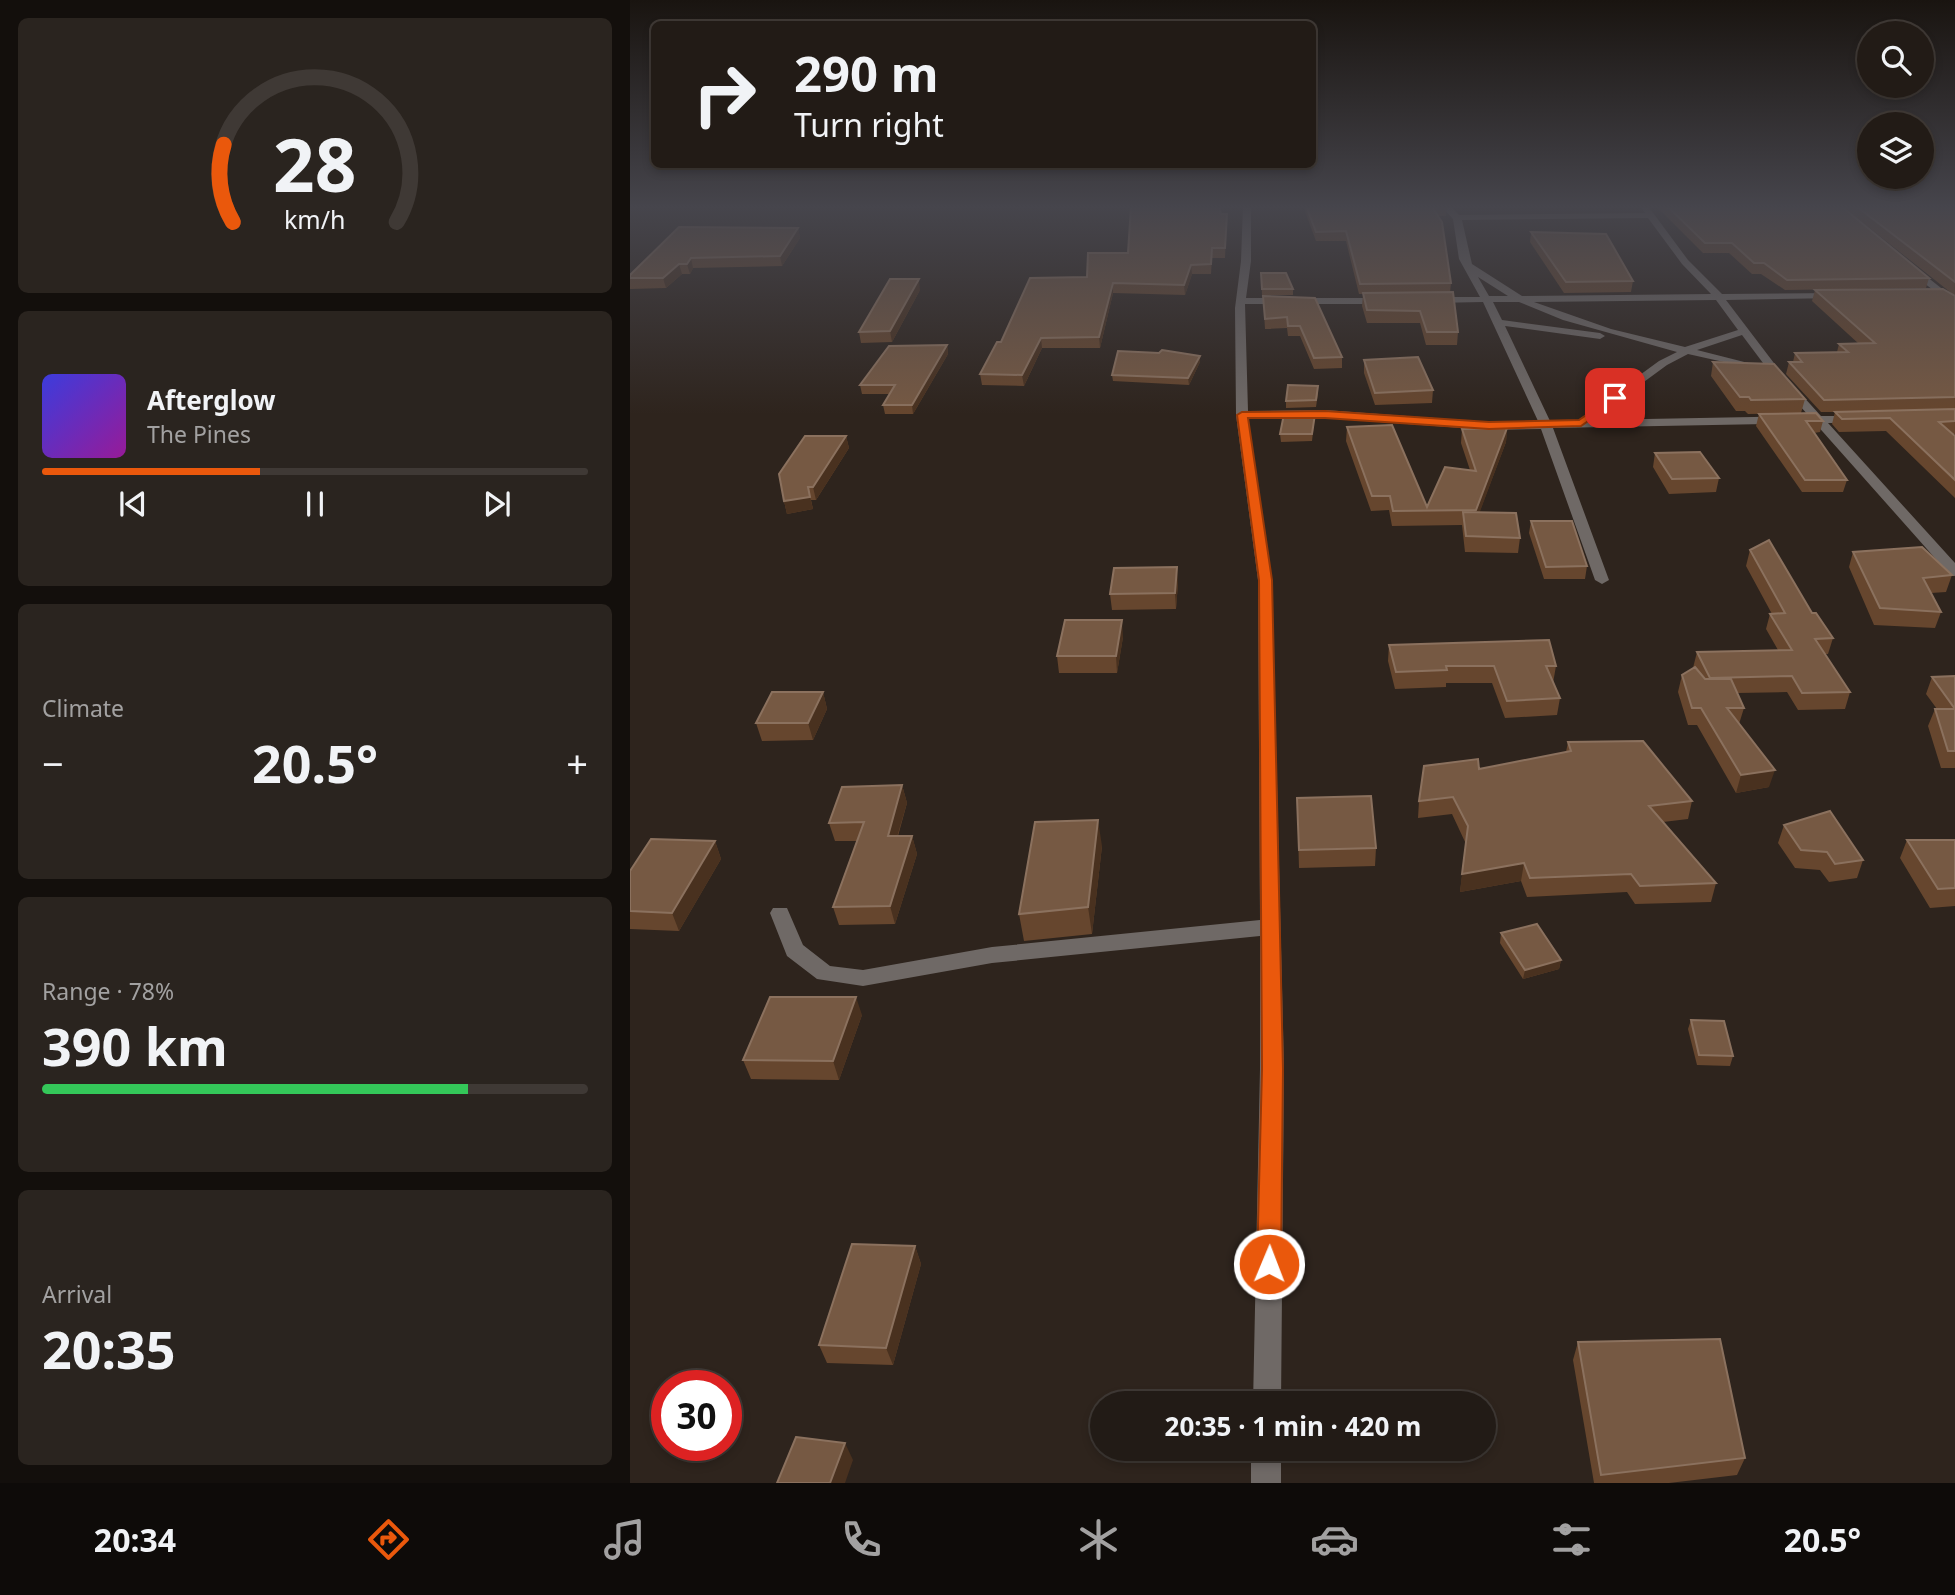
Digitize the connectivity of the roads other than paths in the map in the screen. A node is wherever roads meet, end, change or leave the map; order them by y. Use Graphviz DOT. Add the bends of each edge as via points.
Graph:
graph roads {
  1 [pos="1245,275"];
  2 [pos="1472,275"];
  3 [pos="1479,275"];
  4 [pos="1697,275"];
  5 [pos="1920,275"];
  6 [pos="1944,294"];
  7 [pos="1843,295"];
  8 [pos="1919,295"];
  9 [pos="1719,298"];
  10 [pos="1418,300"];
  11 [pos="1485,300"];
  12 [pos="1244,301"];
  13 [pos="1392,301"];
  14 [pos="1522,301"];
  15 [pos="1955,304"];
  16 [pos="1496,322"];
  17 [pos="1745,331"];
  18 [pos="1635,337"];
  19 [pos="1690,349"];
  20 [pos="1776,373"];
  21 [pos="1242,415"];
  22 [pos="1873,418"];
  23 [pos="1818,420"];
  24 [pos="1581,423"];
  25 [pos="1545,424"];
  26 [pos="1955,572"];
  27 [pos="1602,580"];
  28 [pos="780,913"];
  29 [pos="1270,927"];
  30 [pos="1267,1391"];
  31 [pos="1266,1461"];
  32 [pos="1265,1483"];
  1 -- 12 [label="street"];
  2 -- 11 [label="street"];
  3 -- 14 [label="street"];
  4 -- 9 [label="street"];
  5 -- 6 [label="street"];
  6 -- 8 [label="street"];
  6 -- 15 [label="street"];
  7 -- 9 [label="street"];
  9 -- 14 [label="street"];
  9 -- 17 [label="street"];
  10 -- 11 [label="street"];
  11 -- 14 [label="street"];
  11 -- 16 [label="street"];
  12 -- 13 [label="street"];
  12 -- 21 [label="street" via="1240,308"];
  14 -- 18 [label="street"];
  16 -- 18 [label="street" via="1590,336"];
  16 -- 25 [label="street"];
  17 -- 19 [label="street"];
  17 -- 20 [label="street"];
  18 -- 19 [label="street"];
  19 -- 20 [label="street"];
  19 -- 24 [label="street"];
  20 -- 23 [label="street"];
  21 -- 25 [label="street"];
  21 -- 29 [label="street" via="1265,580"];
  22 -- 23 [label="street"];
  23 -- 24 [label="street"];
  23 -- 26 [label="street"];
  24 -- 25 [label="street"];
  25 -- 27 [label="street"];
  28 -- 29 [label="street" via="794,950 825,972 863,978 992,955"];
  29 -- 30 [label="street"];
  31 -- 32 [label="street"];
}
